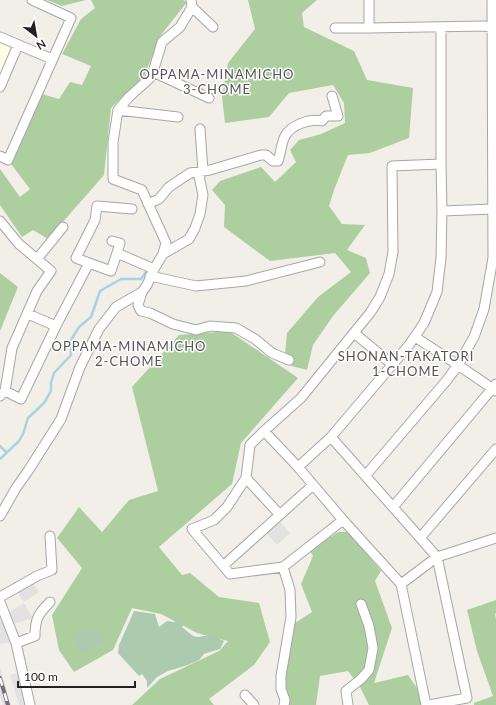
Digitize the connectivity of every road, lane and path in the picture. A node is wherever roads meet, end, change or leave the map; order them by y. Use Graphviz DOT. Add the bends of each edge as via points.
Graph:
graph roads {
  1 [pos="32,0"];
  2 [pos="369,0"];
  3 [pos="492,0"];
  4 [pos="191,4"];
  5 [pos="213,27"];
  6 [pos="441,27"];
  7 [pos="335,28"];
  8 [pos="369,28"];
  9 [pos="494,28"];
  10 [pos="0,37"];
  11 [pos="18,45"];
  12 [pos="52,59"];
  13 [pos="153,72"];
  14 [pos="0,87"];
  15 [pos="332,96"];
  16 [pos="209,98"];
  17 [pos="118,110"];
  18 [pos="178,117"];
  19 [pos="200,129"];
  20 [pos="0,156"];
  21 [pos="441,164"];
  22 [pos="202,171"];
  23 [pos="495,195"];
  24 [pos="148,204"];
  25 [pos="132,209"];
  26 [pos="493,209"];
  27 [pos="442,211"];
  28 [pos="0,221"];
  29 [pos="63,227"];
  30 [pos="112,241"];
  31 [pos="117,253"];
  32 [pos="163,254"];
  33 [pos="495,258"];
  34 [pos="37,259"];
  35 [pos="320,262"];
  36 [pos="89,263"];
  37 [pos="152,273"];
  38 [pos="142,292"];
  39 [pos="28,314"];
  40 [pos="56,326"];
  41 [pos="354,333"];
  42 [pos="415,337"];
  43 [pos="289,360"];
  44 [pos="393,365"];
  45 [pos="458,365"];
  46 [pos="495,388"];
  47 [pos="3,393"];
  48 [pos="264,431"];
  49 [pos="331,437"];
  50 [pos="494,451"];
  51 [pos="496,462"];
  52 [pos="298,467"];
  53 [pos="366,475"];
  54 [pos="246,478"];
  55 [pos="313,485"];
  56 [pos="393,507"];
  57 [pos="280,515"];
  58 [pos="0,516"];
  59 [pos="343,520"];
  60 [pos="50,536"];
  61 [pos="420,538"];
  62 [pos="496,538"];
  63 [pos="437,557"];
  64 [pos="224,565"];
  65 [pos="282,566"];
  66 [pos="401,584"];
  67 [pos="0,597"];
  68 [pos="0,602"];
  69 [pos="50,602"];
  70 [pos="361,604"];
  71 [pos="16,643"];
  72 [pos="245,694"];
  73 [pos="30,705"];
  74 [pos="254,705"];
  75 [pos="284,705"];
  76 [pos="348,705"];
  77 [pos="426,705"];
  78 [pos="429,705"];
  1 -- 12 [label="street" via="71,18"];
  2 -- 8 [label="street"];
  3 -- 9 [label="street"];
  4 -- 5 [label="street"];
  4 -- 13 [label="street" via="180,27 162,42"];
  6 -- 8 [label="street"];
  6 -- 9 [label="street"];
  6 -- 21 [label="street"];
  7 -- 8 [label="street"];
  9 -- 23 [label="street"];
  10 -- 11 [label="street"];
  11 -- 12 [label="street"];
  11 -- 14 [label="street"];
  12 -- 20 [label="street" via="8,160"];
  13 -- 16 [label="street"];
  13 -- 17 [label="street"];
  15 -- 22 [label="street" via="338,116 326,116 322,121 315,120 296,125 285,135 278,161 261,155"];
  17 -- 18 [label="street"];
  17 -- 24 [label="street" via="113,142 113,179 142,190"];
  19 -- 22 [label="street"];
  21 -- 27 [label="street"];
  21 -- 41 [label="street" via="392,166 393,252 389,274 380,297"];
  22 -- 24 [label="street" via="190,173 168,187 159,199"];
  22 -- 32 [label="street" via="199,176 203,195 195,228 189,239"];
  23 -- 26 [label="street"];
  24 -- 32 [label="street" via="166,244"];
  25 -- 36 [label="street" via="97,206 95,220 76,258"];
  26 -- 27 [label="street"];
  26 -- 33 [label="street"];
  27 -- 42 [label="street" via="437,292"];
  28 -- 34 [label="street" via="19,244"];
  29 -- 34 [label="street"];
  30 -- 31 [label="street" via="120,243"];
  31 -- 36 [label="street" via="111,271"];
  31 -- 37 [label="street"];
  32 -- 37 [label="street"];
  33 -- 45 [label="street" via="484,309 474,337"];
  34 -- 39 [label="street" via="51,271 37,290"];
  35 -- 37 [label="street" via="246,281 196,286"];
  36 -- 40 [label="street"];
  37 -- 38 [label="street"];
  38 -- 43 [label="street" via="138,304 142,311 196,330 210,326 236,328 272,353"];
  38 -- 58 [label="street" via="116,306 100,329 80,367 61,419"];
  39 -- 40 [label="street"];
  39 -- 47 [label="street" via="12,348"];
  40 -- 47 [label="street" via="22,399"];
  41 -- 44 [label="street"];
  41 -- 48 [label="street" via="301,398"];
  42 -- 44 [label="street"];
  42 -- 45 [label="street"];
  44 -- 49 [label="street"];
  45 -- 46 [label="street"];
  45 -- 53 [label="street"];
  46 -- 56 [label="street"];
  48 -- 52 [label="street"];
  48 -- 54 [label="street" via="250,445"];
  49 -- 52 [label="street"];
  49 -- 53 [label="street"];
  50 -- 51 [label="street"];
  50 -- 61 [label="street"];
  52 -- 55 [label="street"];
  53 -- 56 [label="street"];
  54 -- 57 [label="street"];
  54 -- 64 [label="street" via="227,507 214,520 192,529"];
  55 -- 57 [label="street"];
  55 -- 59 [label="street"];
  56 -- 61 [label="street"];
  57 -- 64 [label="street"];
  59 -- 65 [label="street"];
  59 -- 66 [label="street"];
  60 -- 67 [label="street" via="52,570"];
  61 -- 63 [label="street"];
  62 -- 63 [label="street"];
  63 -- 66 [label="street"];
  63 -- 78 [label="street" via="467,698"];
  64 -- 65 [label="street" via="230,574"];
  65 -- 75 [label="street" via="290,590 292,617 281,676"];
  66 -- 77 [label="street"];
  68 -- 71 [label="street"];
  69 -- 71 [label="street" via="38,614 35,636"];
  70 -- 76 [label="street" via="373,648 369,670 346,691"];
  71 -- 73 [label="street"];
  72 -- 74 [label="street"];
}
